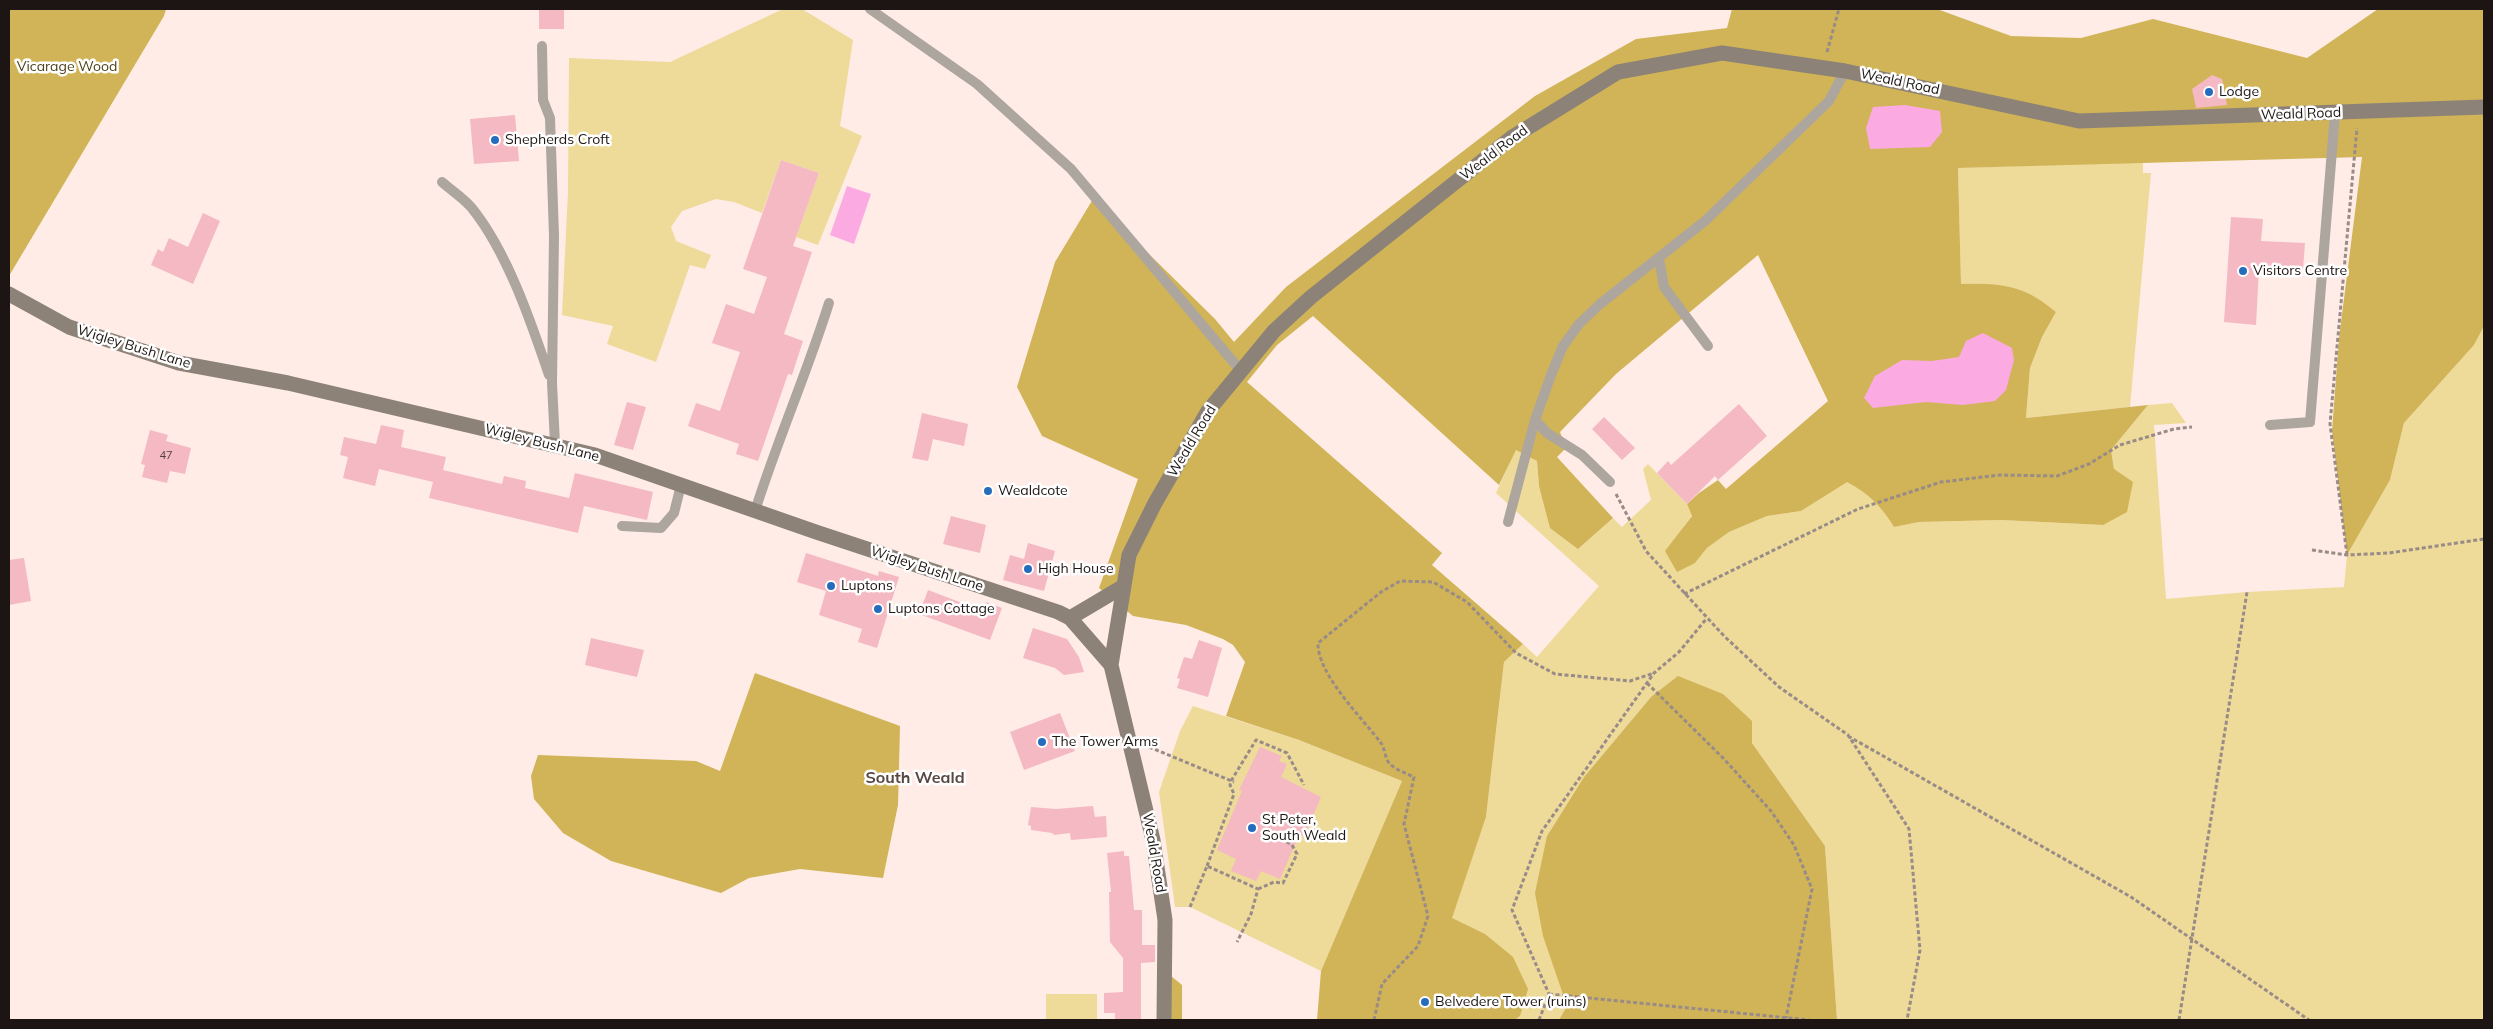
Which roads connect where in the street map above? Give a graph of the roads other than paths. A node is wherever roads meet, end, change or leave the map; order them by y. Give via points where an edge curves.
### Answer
1 (870, 9) edge
2 (542, 46) dead end
3 (1845, 71) junction
4 (2484, 107) edge
5 (2335, 113) junction
6 (442, 182) dead end
7 (1659, 259) junction
8 (9, 294) edge
9 (829, 302) dead end
10 (1708, 346) dead end
11 (1241, 371) junction
12 (552, 383) junction
13 (1535, 420) junction
14 (2270, 425) dead end
15 (555, 444) junction
16 (1610, 482) road end
17 (681, 485) junction
18 (755, 511) junction
19 (1508, 522) dead end
20 (622, 526) dead end
21 (1124, 586) junction
22 (1070, 618) junction
23 (1111, 665) junction
24 (1164, 1020) edge

1 - 11 lane via 978,84 1071,169
2 - 12 lane via 543,100 550,118 554,226
3 - 5 street, Weald Road via 2079,122
3 - 7 lane via 1828,101 1705,221
3 - 11 street, Weald Road via 1722,53 1618,72 1511,138 1311,297 1274,331
4 - 5 street, Weald Road
5 - 14 lane via 2310,422
6 - 12 lane via 471,207 503,259
7 - 10 lane via 1664,287
7 - 13 lane via 1579,324 1563,346
8 - 15 street, Wigley Bush Lane via 69,327 179,363 288,383
9 - 18 lane
11 - 21 street, Weald Road via 1208,411 1155,503 1129,555
12 - 15 lane
13 - 16 lane via 1547,433 1582,455
13 - 19 lane
15 - 17 street, Wigley Bush Lane
17 - 18 street, Wigley Bush Lane
17 - 20 lane via 674,512 661,528
18 - 22 street, Wigley Bush Lane
21 - 22 street
21 - 23 street, Weald Road
22 - 23 street
23 - 24 street, Weald Road via 1153,840 1165,920

